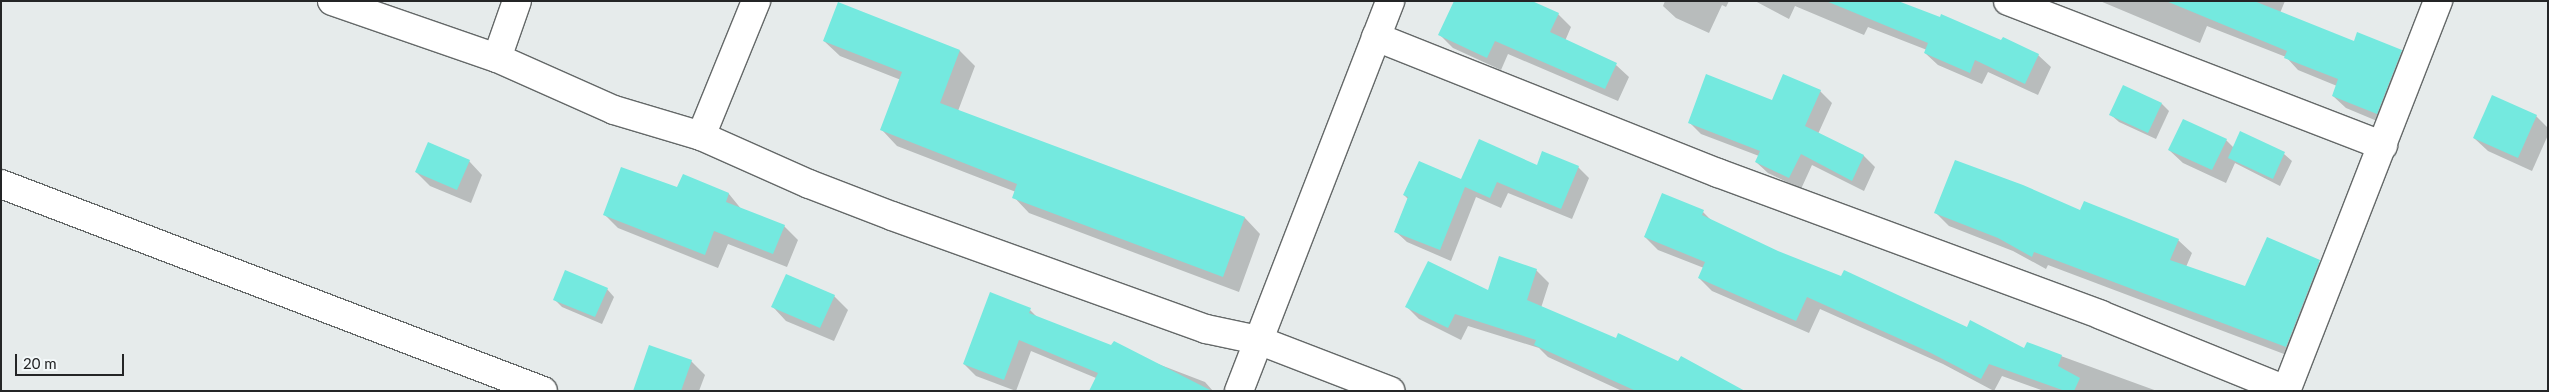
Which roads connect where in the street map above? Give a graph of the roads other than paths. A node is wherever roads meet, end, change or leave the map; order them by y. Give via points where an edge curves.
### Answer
1 (332, 1) edge
2 (517, 1) edge
3 (756, 1) edge
4 (1390, 1) edge
5 (2008, 1) edge
6 (2438, 1) edge
7 (1376, 36) junction
8 (497, 58) junction
9 (701, 136) junction
10 (2383, 146) junction
11 (1, 184) edge
12 (1258, 340) junction
13 (2286, 390) edge
14 (544, 391) edge
15 (1239, 391) edge
16 (1390, 391) edge

1 - 8 street
2 - 8 street
3 - 9 street
4 - 7 street
5 - 10 street
6 - 10 street
7 - 12 street
7 - 13 street via 1718,173 2101,315
8 - 9 street via 614,110
9 - 12 street via 809,184 892,216 1206,329
10 - 13 street
11 - 14 street
12 - 15 street
12 - 16 street

